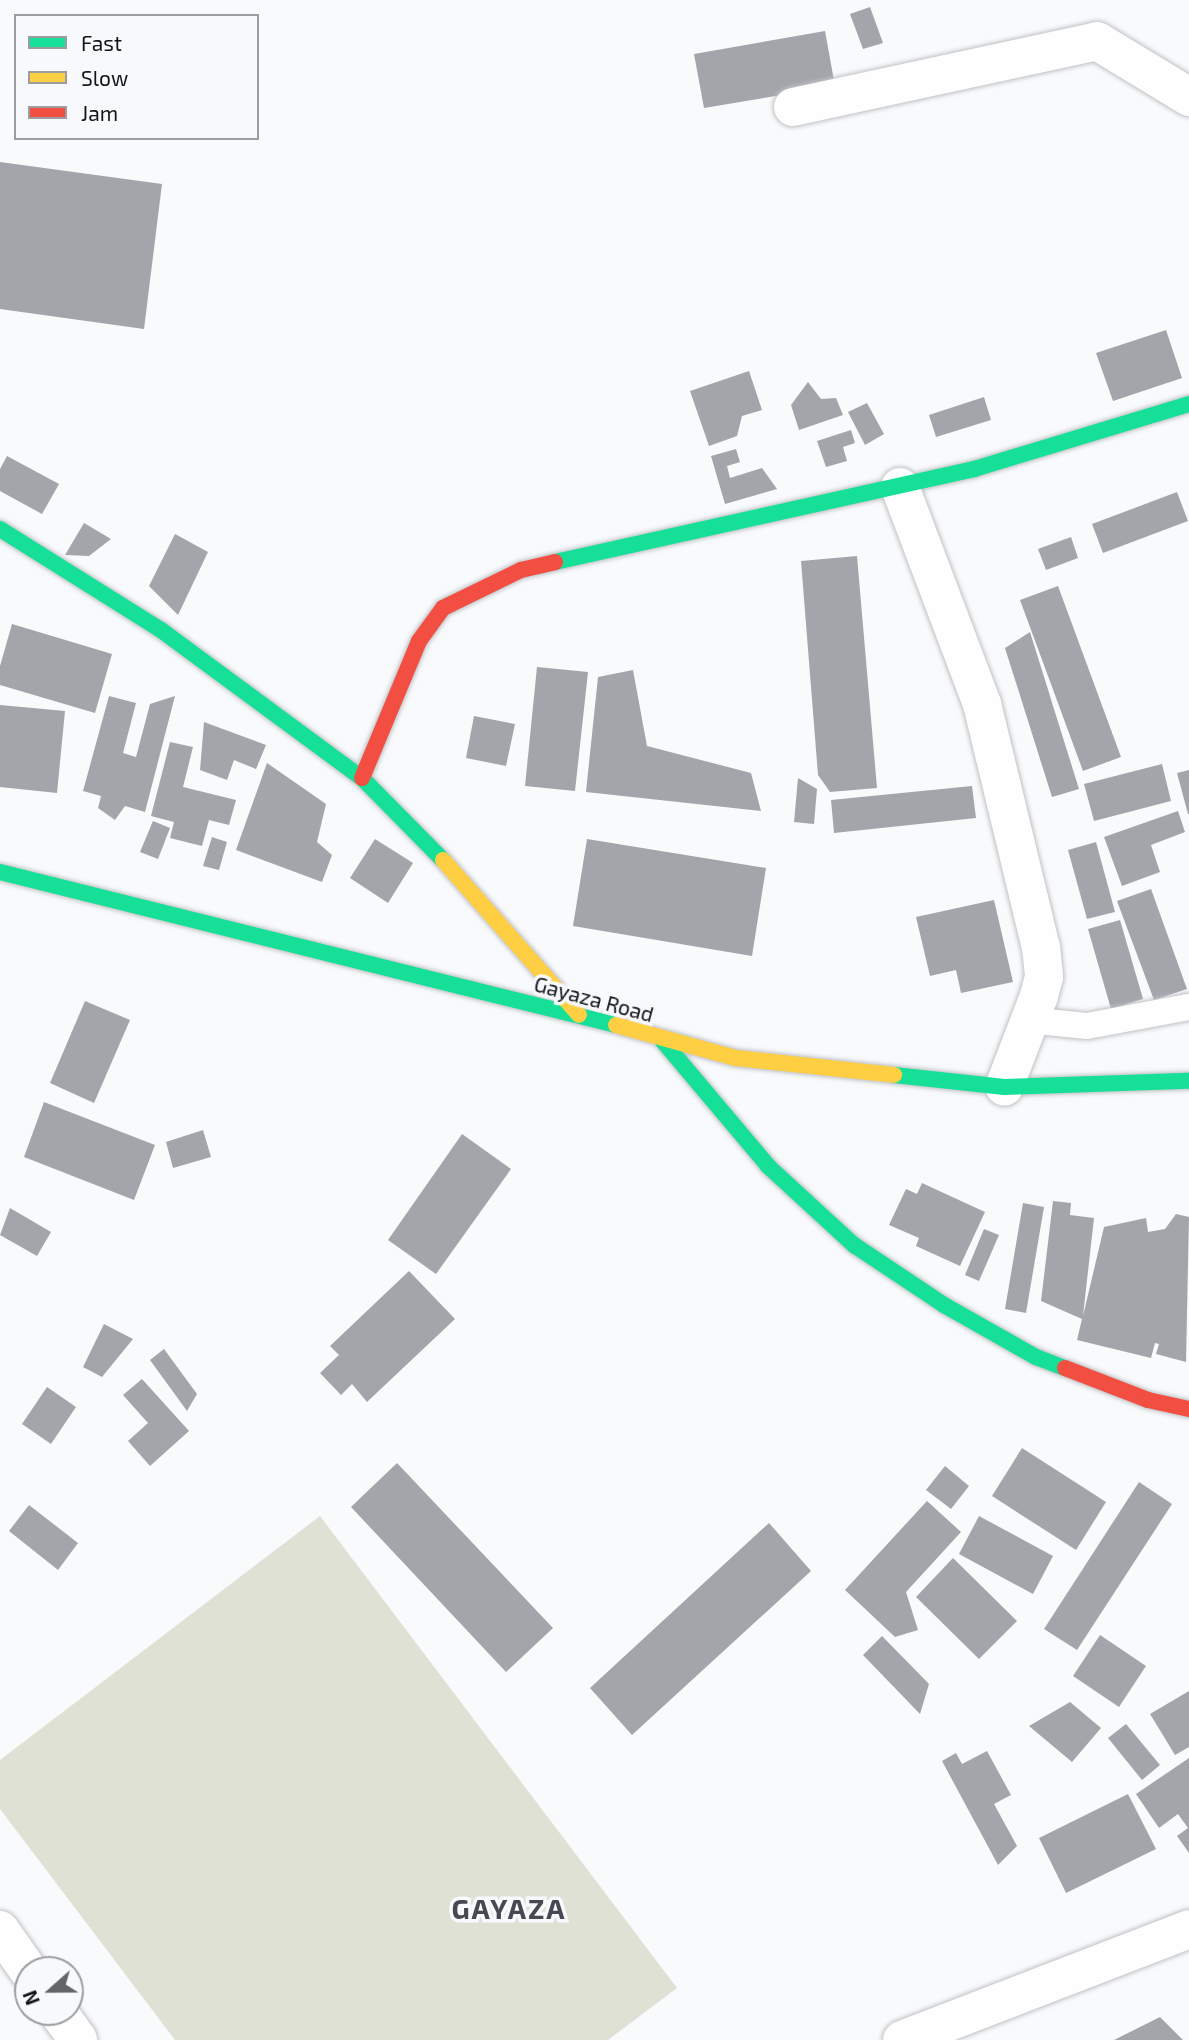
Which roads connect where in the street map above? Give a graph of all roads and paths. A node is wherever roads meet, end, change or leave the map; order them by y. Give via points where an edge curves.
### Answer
1 (1189, 97) edge
2 (793, 107) dead end
3 (1189, 404) edge
4 (900, 487) junction
5 (0, 529) edge
6 (362, 778) junction
7 (0, 872) edge
8 (1189, 1007) edge
9 (579, 1015) junction
10 (1027, 1020) junction
11 (662, 1040) junction
12 (1189, 1081) edge
13 (1004, 1087) junction
14 (1189, 1409) edge
15 (1189, 1929) edge
16 (0, 1930) edge
17 (18, 1956) edge
18 (902, 2040) edge

1 - 2 street via 1097,41
3 - 4 street
4 - 6 street via 521,570 486,584 443,608 419,641
4 - 10 street via 982,704 1041,947 1044,977
5 - 6 street via 161,630
6 - 9 street via 457,874
7 - 9 street, Gayaza Road
8 - 10 lane via 1087,1026
9 - 11 street, Gayaza Road
10 - 13 street
11 - 13 street, Gayaza Road via 736,1058
11 - 14 street via 768,1166 854,1245 944,1305 1036,1357 1149,1400
12 - 13 street, Gayaza Road
15 - 18 street
16 - 17 street

